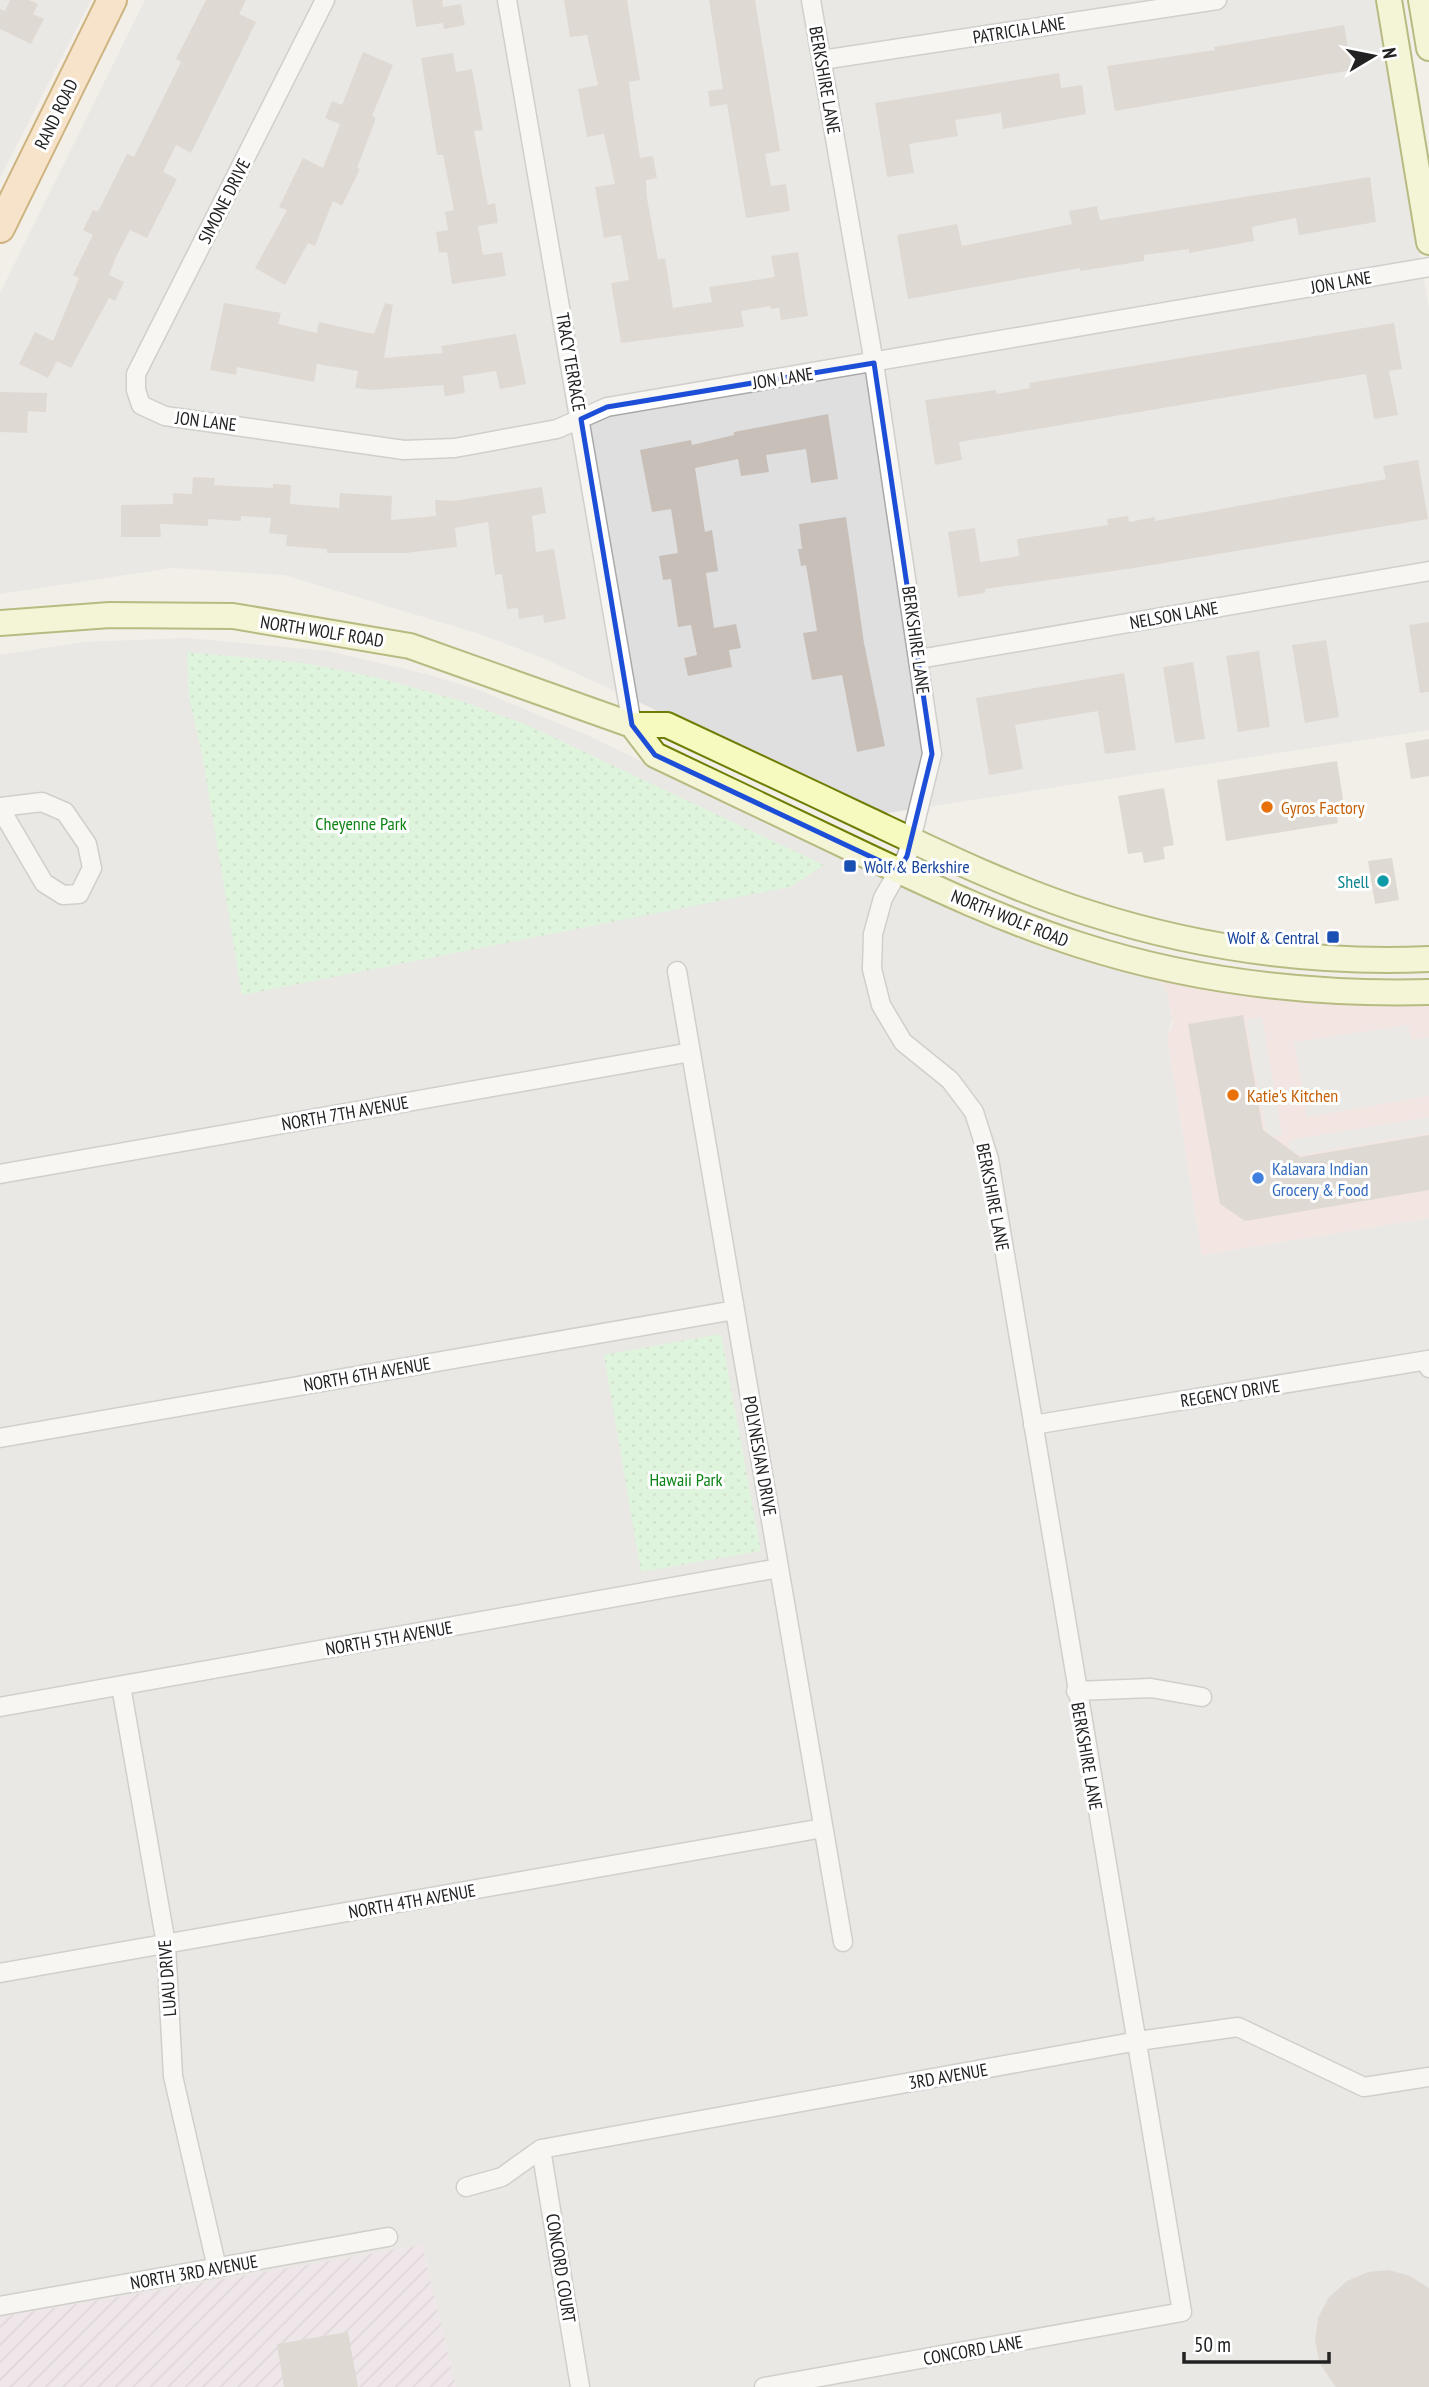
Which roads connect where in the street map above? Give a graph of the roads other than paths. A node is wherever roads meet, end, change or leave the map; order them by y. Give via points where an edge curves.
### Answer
1 (112, 0) edge
2 (325, 0) edge
3 (507, 0) edge
4 (811, 0) edge
5 (1217, 0) edge
6 (1388, 0) edge
7 (1421, 0) edge
8 (1429, 48) edge
9 (822, 60) junction
10 (0, 228) edge
11 (1429, 242) edge
12 (1429, 267) edge
13 (874, 363) junction
14 (141, 405) joint
15 (581, 419) junction
16 (1429, 571) edge
17 (0, 623) edge
18 (919, 659) junction
19 (632, 725) junction
20 (0, 808) edge
21 (911, 840) junction
22 (899, 870) junction
23 (1429, 959) edge
24 (677, 971) dead end
25 (1429, 992) edge
26 (691, 1052) junction
27 (0, 1174) edge
28 (735, 1310) junction
29 (1428, 1364) edge
30 (1033, 1425) junction
31 (0, 1438) edge
32 (779, 1568) junction
33 (121, 1686) junction
34 (1076, 1691) junction
35 (1202, 1697) dead end
36 (0, 1707) edge
37 (824, 1828) junction
38 (843, 1942) dead end
39 (166, 1944) junction
40 (0, 1973) edge
41 (1138, 2041) junction
42 (1429, 2077) edge
43 (541, 2149) junction
44 (466, 2187) dead end
45 (388, 2237) dead end
46 (216, 2267) junction
47 (0, 2306) edge
48 (1182, 2312) joint
49 (580, 2387) edge
50 (764, 2387) edge

1 - 10 main road, RAND ROAD
2 - 14 street, SIMONE DRIVE via 136,374
3 - 15 street, TRACY TERRACE
4 - 9 street, BERKSHIRE LANE
5 - 9 street, PATRICIA LANE
6 - 11 main road
7 - 8 main road
9 - 13 street, BERKSHIRE LANE
12 - 13 street, JON LANE
13 - 15 street, JON LANE via 607,407
13 - 18 street, BERKSHIRE LANE
14 - 15 street, JON LANE via 165,416 404,450 455,448 557,429
15 - 19 street, TRACY TERRACE
16 - 18 street, NELSON LANE
17 - 19 main road, NORTH WOLF ROAD via 110,615 233,616 410,646
18 - 21 street, BERKSHIRE LANE via 932,754
19 - 21 main road, NORTH WOLF ROAD via 667,725
19 - 22 main road, NORTH WOLF ROAD via 655,755
20 - 20 street via 44,883 63,895 79,894 92,869 88,844 65,812 42,802
21 - 22 street, BERKSHIRE LANE
21 - 23 main road, NORTH WOLF ROAD via 1056,902 1174,936 1307,956
22 - 25 main road, NORTH WOLF ROAD via 1045,933 1148,964 1291,988
22 - 30 street, BERKSHIRE LANE via 879,910 872,969 881,1005 903,1042 950,1080 974,1112 989,1159
24 - 26 street, POLYNESIAN DRIVE
26 - 27 street, NORTH 7TH AVENUE
26 - 28 street, POLYNESIAN DRIVE
28 - 31 street, NORTH 6TH AVENUE
28 - 32 street, POLYNESIAN DRIVE
29 - 30 street, REGENCY DRIVE
30 - 34 street, BERKSHIRE LANE
32 - 33 street, NORTH 5TH AVENUE
32 - 37 street, POLYNESIAN DRIVE
33 - 36 street, NORTH 5TH AVENUE
33 - 39 street, LUAU DRIVE
34 - 35 street via 1151,1688
34 - 41 street, BERKSHIRE LANE
37 - 38 street, POLYNESIAN DRIVE
37 - 39 street, NORTH 4TH AVENUE
39 - 40 street, NORTH 4TH AVENUE
39 - 46 street, LUAU DRIVE via 173,2076
41 - 42 street, 3RD AVENUE via 1238,2027 1364,2087
41 - 43 street, 3RD AVENUE
41 - 48 street, BERKSHIRE LANE
43 - 44 street, 3RD AVENUE via 502,2177
43 - 49 street, CONCORD COURT
45 - 46 street, NORTH 3RD AVENUE
46 - 47 street, NORTH 3RD AVENUE
48 - 50 street, CONCORD LANE

